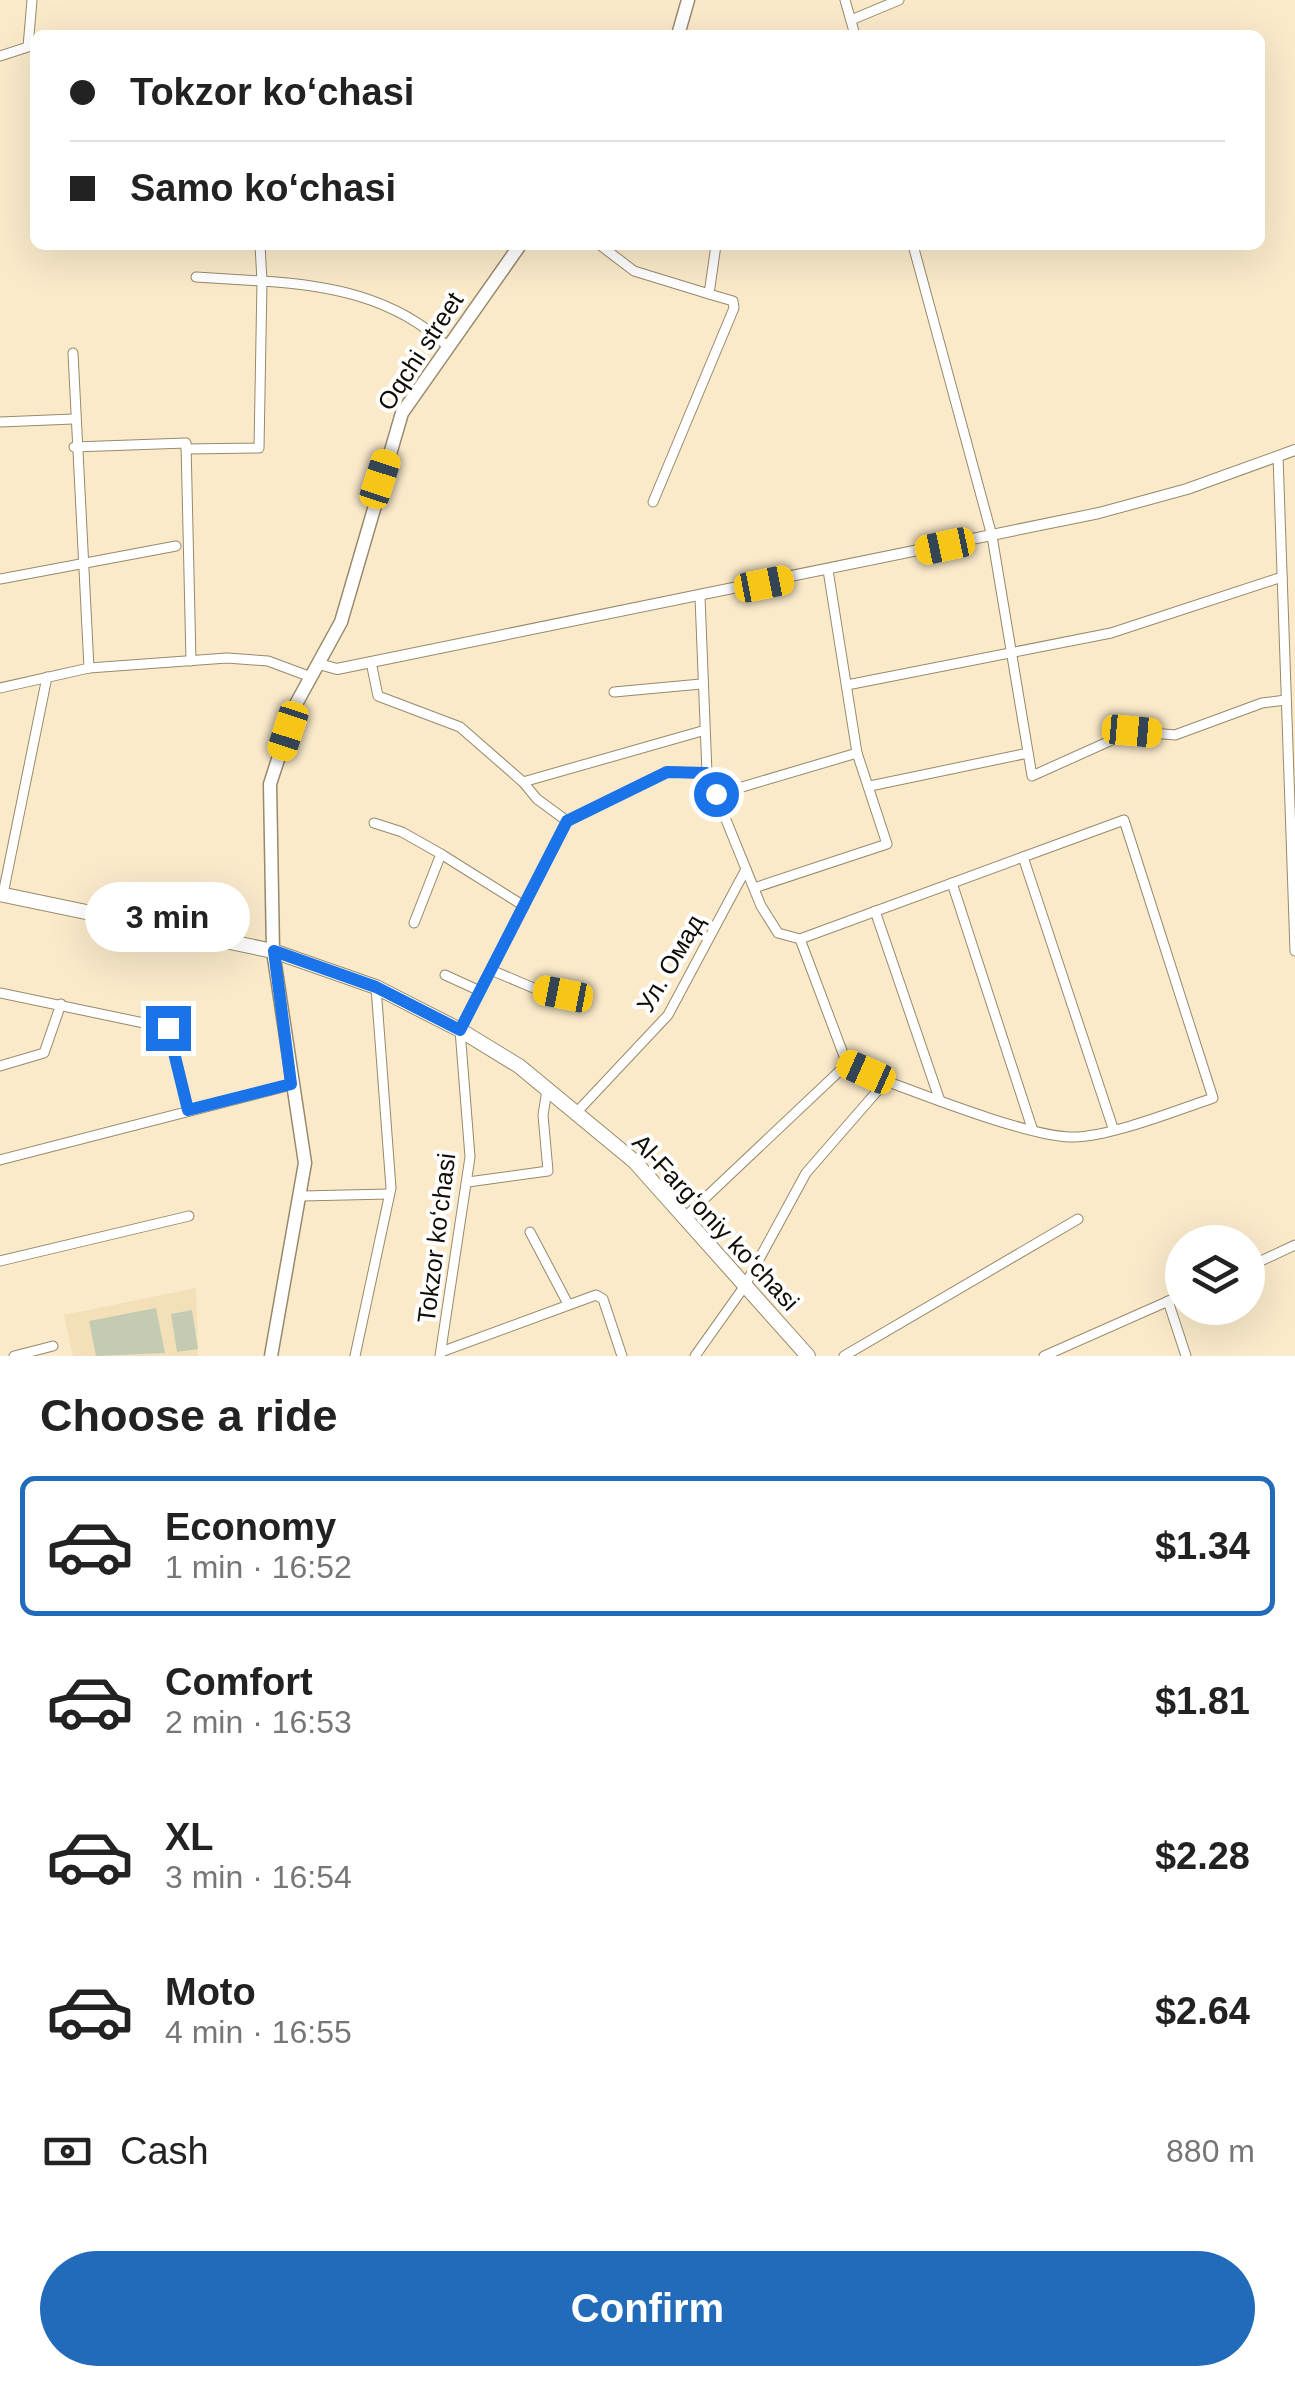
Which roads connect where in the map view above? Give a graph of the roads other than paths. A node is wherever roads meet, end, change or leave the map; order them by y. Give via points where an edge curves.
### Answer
1 (32, 0) edge
2 (688, 0) edge
3 (845, 0) edge
4 (899, 0) edge
5 (851, 20) junction
6 (679, 30) edge
7 (854, 30) edge
8 (0, 56) edge
9 (260, 250) edge
10 (516, 250) edge
11 (607, 250) edge
12 (715, 250) edge
13 (914, 250) edge
14 (196, 277) dead end
15 (262, 282) junction
16 (709, 294) junction
17 (446, 345) junction
18 (72, 354) dead end
19 (72, 418) junction
20 (0, 422) edge
21 (74, 447) junction
22 (186, 449) junction
23 (1295, 450) edge
24 (1278, 456) junction
25 (653, 502) dead end
26 (992, 536) junction
27 (1281, 537) junction
28 (1295, 537) edge
29 (176, 546) dead end
30 (82, 561) junction
31 (828, 570) junction
32 (1282, 576) junction
33 (0, 578) edge
34 (700, 597) junction
35 (1012, 653) junction
36 (191, 661) junction
37 (371, 662) junction
38 (319, 664) junction
39 (89, 668) junction
40 (48, 678) junction
41 (311, 678) junction
42 (701, 684) junction
43 (847, 686) junction
44 (0, 688) edge
45 (614, 692) dead end
46 (1286, 700) junction
47 (702, 731) junction
48 (857, 753) junction
49 (1028, 753) junction
50 (706, 773) junction
51 (523, 782) junction
52 (870, 786) junction
53 (716, 794) junction
54 (567, 821) junction
55 (374, 824) dead end
56 (441, 854) junction
57 (1023, 857) junction
58 (746, 868) junction
59 (952, 883) junction
60 (754, 888) junction
61 (1, 894) edge
62 (524, 906) junction
63 (875, 911) junction
64 (414, 922) dead end
65 (800, 939) junction
66 (274, 951) junction
67 (1295, 951) edge
68 (491, 970) junction
69 (445, 975) dead end
70 (376, 987) junction
71 (480, 991) junction
72 (583, 991) dead end
73 (0, 993) edge
74 (61, 1004) junction
75 (460, 1030) junction
76 (847, 1064) junction
77 (0, 1066) edge
78 (886, 1081) junction
79 (291, 1084) junction
80 (548, 1090) junction
81 (940, 1101) junction
82 (188, 1110) junction
83 (576, 1113) junction
84 (1032, 1128) junction
85 (1112, 1128) junction
86 (0, 1160) edge
87 (468, 1182) junction
88 (389, 1194) junction
89 (302, 1196) junction
90 (189, 1216) dead end
91 (684, 1218) junction
92 (1078, 1219) dead end
93 (530, 1232) dead end
94 (1295, 1245) edge
95 (1265, 1260) edge
96 (0, 1261) edge
97 (744, 1287) junction
98 (1165, 1302) edge
99 (568, 1304) junction
100 (1176, 1325) edge
101 (53, 1346) dead end
102 (441, 1354) edge
103 (14, 1356) edge
104 (271, 1356) edge
105 (355, 1356) edge
106 (622, 1356) edge
107 (694, 1356) edge
108 (808, 1356) edge
109 (844, 1356) edge
110 (1044, 1356) edge
111 (1186, 1356) edge

1 - 8 street via 28,47
2 - 6 main road
3 - 5 street
4 - 5 street
5 - 7 street
9 - 15 street
10 - 17 main road, Oqchi street
11 - 16 street via 634,271
12 - 16 street
13 - 26 street
14 - 15 street
15 - 17 street via 347,290 406,317
15 - 22 street via 259,448
16 - 25 street via 734,308
17 - 38 main road, Oqchi street via 402,413 340,622
18 - 19 street
19 - 20 street
19 - 21 street
21 - 22 street via 186,443
21 - 30 street
22 - 36 street
23 - 24 street
24 - 26 street via 1170,494
24 - 27 street
26 - 31 street
26 - 35 street
27 - 28 street
27 - 32 street
29 - 30 street
30 - 33 street
30 - 39 street
31 - 34 street
31 - 43 street
32 - 35 street via 1111,633
32 - 46 street
34 - 37 street
34 - 42 street
35 - 43 street
35 - 49 street
36 - 39 street
36 - 41 street via 268,661
37 - 38 street via 336,669
37 - 51 street via 378,696 460,727
38 - 41 main road, Oqchi street
39 - 40 street
40 - 44 street
40 - 61 street
41 - 66 main road, Oqchi street via 270,784
42 - 45 street
42 - 47 street
43 - 48 street
46 - 49 street via 1175,735 1132,731 1032,776
46 - 67 street
47 - 50 street
47 - 51 street
48 - 52 street
48 - 53 street
49 - 52 street
50 - 53 street
50 - 54 street via 667,772
51 - 54 street
52 - 60 street via 888,844
53 - 58 street
54 - 62 street
55 - 56 street
56 - 62 street
56 - 64 street
57 - 59 street
57 - 85 street
57 - 85 street via 1124,820 1179,985 1214,1098
58 - 60 street
58 - 83 street, Ул. Омад via 668,1015
59 - 63 street
59 - 84 street
60 - 65 street via 778,933
61 - 66 main road, Al-Fargʻoniy koʻchasi
62 - 68 street
63 - 65 street
63 - 81 street
65 - 76 street
66 - 70 main road, Al-Fargʻoniy koʻchasi
66 - 79 main road, Oqchi street
68 - 71 street
68 - 72 street via 536,989 574,996
69 - 71 street
70 - 75 main road, Al-Fargʻoniy koʻchasi
70 - 88 street
71 - 75 street
73 - 74 street
74 - 77 street via 44,1053
74 - 82 street via 168,1028
75 - 80 main road, Al-Fargʻoniy koʻchasi
75 - 87 street, Tokzor koʻchasi
76 - 78 street
76 - 91 street
78 - 81 street
78 - 97 street via 806,1173
79 - 82 street
79 - 89 main road, Oqchi street via 304,1139
80 - 83 main road, Al-Fargʻoniy koʻchasi
80 - 87 street via 548,1172
81 - 84 street
82 - 86 street
83 - 91 main road, Al-Fargʻoniy koʻchasi via 634,1161
84 - 85 street via 1072,1137
87 - 102 street, Tokzor koʻchasi
88 - 89 street
88 - 105 street
89 - 104 main road, Oqchi street
90 - 96 street
91 - 97 main road, Al-Fargʻoniy koʻchasi
92 - 109 street
93 - 99 street
94 - 95 street
97 - 107 street
97 - 108 main road, Al-Fargʻoniy koʻchasi
98 - 110 street
99 - 102 street
99 - 106 street via 602,1299
100 - 111 street
101 - 103 street

